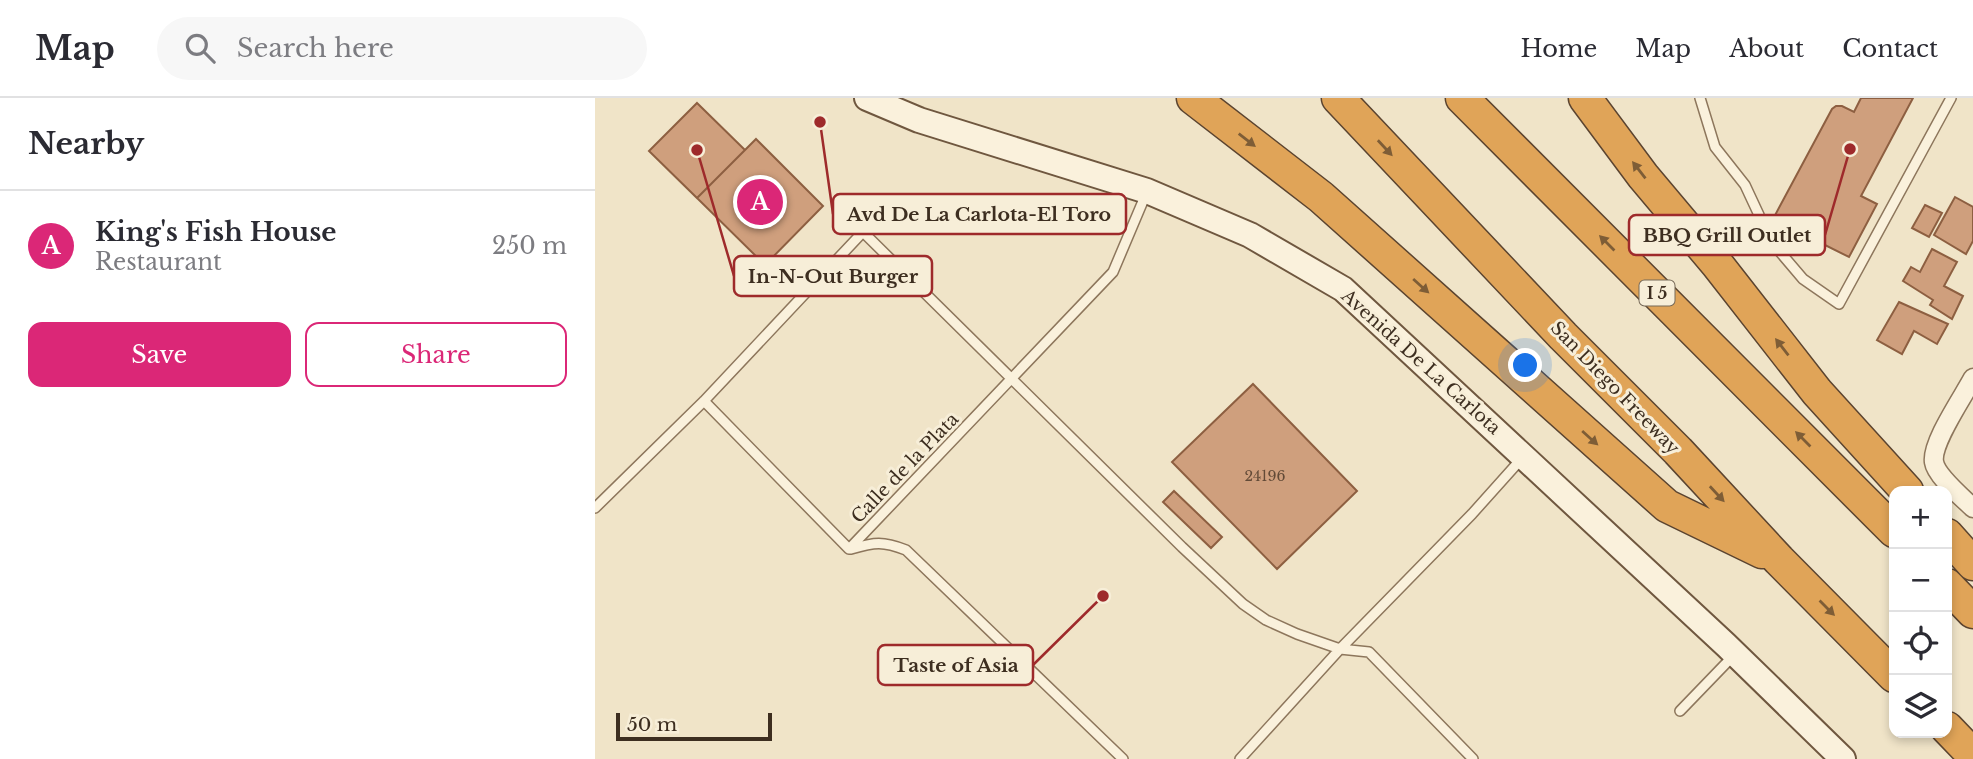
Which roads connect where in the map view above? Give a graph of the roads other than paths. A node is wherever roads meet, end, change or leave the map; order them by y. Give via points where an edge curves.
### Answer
1 (867, 98) edge
2 (1193, 98) edge
3 (1338, 98) edge
4 (1462, 98) edge
5 (1585, 98) edge
6 (1699, 98) edge
7 (1951, 98) edge
8 (1147, 191) junction
9 (893, 200) dead end
10 (863, 232) junction
11 (1973, 378) edge
12 (1012, 379) junction
13 (704, 401) junction
14 (1524, 456) junction
15 (1902, 486) edge
16 (595, 508) edge
17 (1973, 508) edge
18 (1889, 526) edge
19 (1952, 541) edge
20 (849, 549) junction
21 (1779, 560) junction
22 (1973, 564) edge
23 (1952, 590) edge
24 (1973, 612) edge
25 (1340, 649) junction
26 (1735, 654) junction
27 (1893, 675) edge
28 (1680, 710) dead end
29 (1952, 733) edge
30 (1973, 755) edge
31 (1123, 759) edge
32 (1240, 759) edge
33 (1473, 759) edge
34 (1843, 759) edge

1 - 8 main road, Avenida De La Carlota via 919,120
2 -> 21 highway via 1321,197 1667,506
3 -> 21 highway, San Diego Freeway
18 -> 4 highway, I 5
15 -> 5 highway via 1817,392
6 - 7 lane via 1715,147 1745,185 1763,232 1803,279 1839,304
8 - 12 lane, Calle de la Plata via 1113,272
8 - 14 main road, Avenida De La Carlota via 1250,234 1343,289
9 - 10 lane
10 - 12 lane
10 - 13 lane
11 - 17 street via 1935,449 1934,463
12 - 20 lane, Calle de la Plata
12 - 25 lane via 1243,604 1266,620
13 - 16 lane
13 - 20 lane, Calle de la Plata
14 - 25 lane
14 - 26 main road, Avenida De La Carlota
19 - 22 highway
20 - 31 lane via 875,542 906,550
21 -> 27 highway, San Diego Freeway
23 - 24 highway
25 - 32 lane
25 - 33 lane via 1369,652
26 - 28 lane
26 - 34 main road, Avenida De La Carlota
29 - 30 highway

